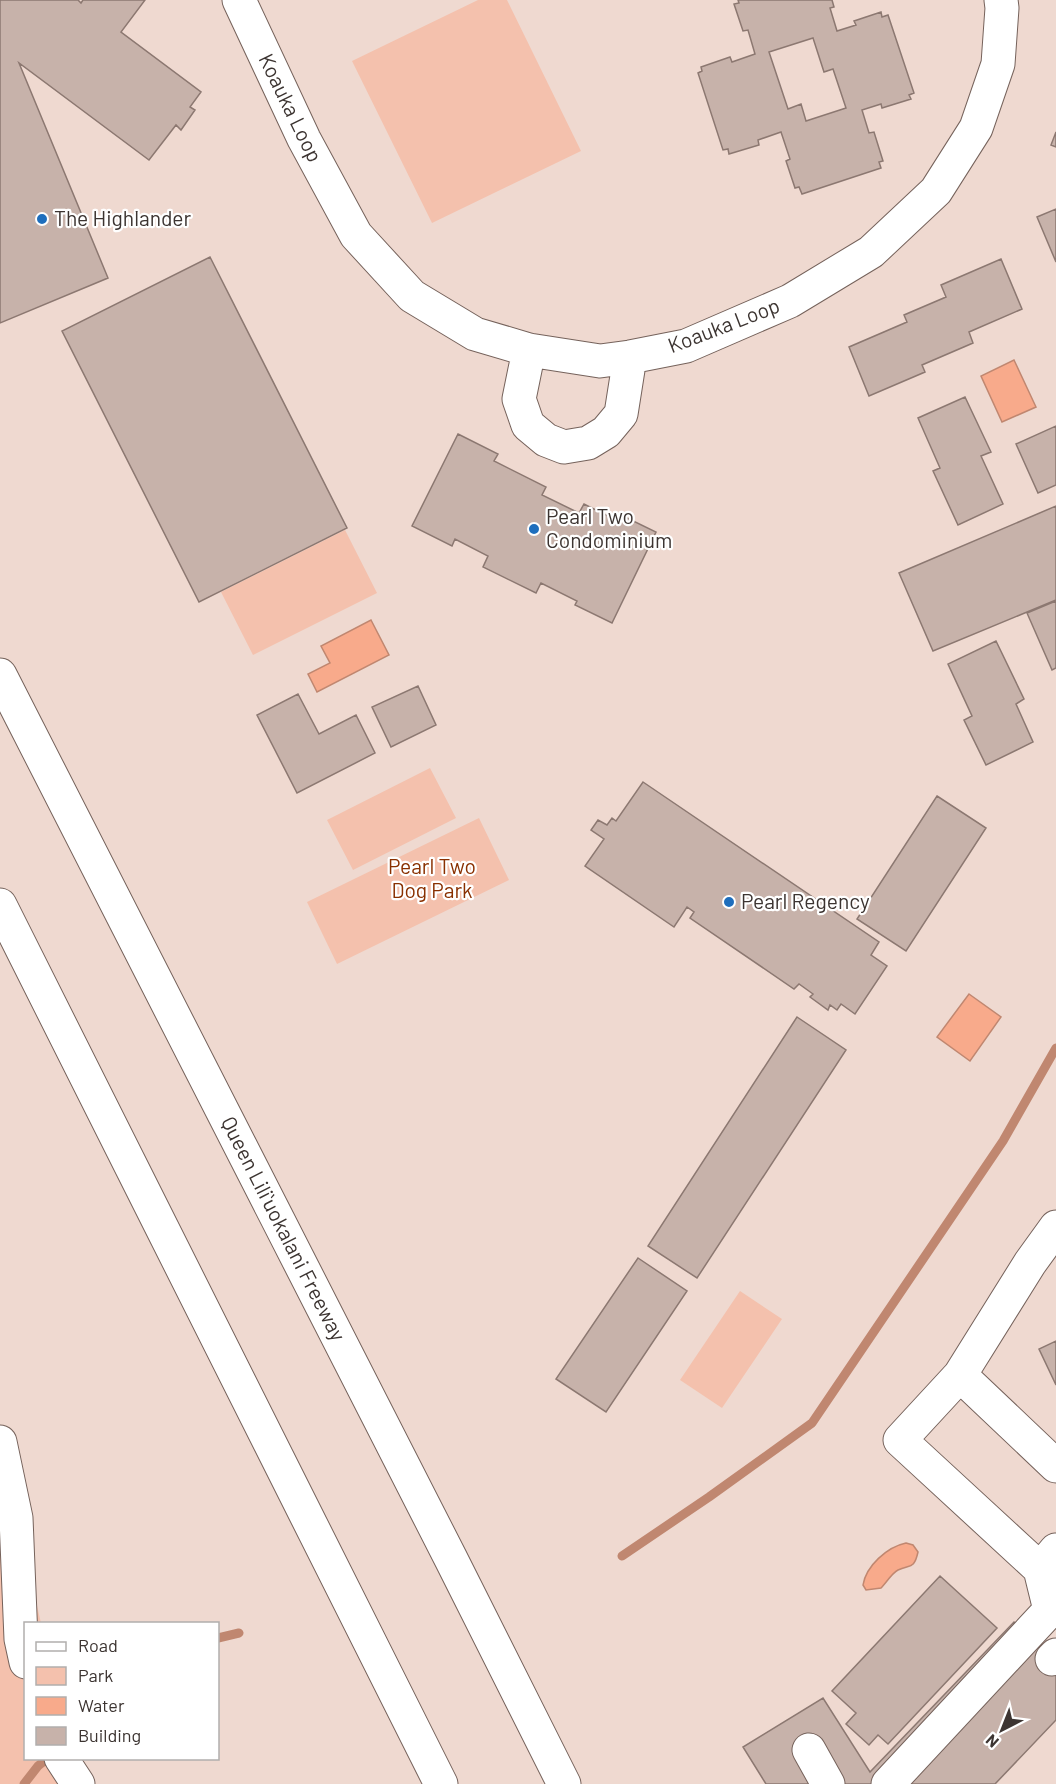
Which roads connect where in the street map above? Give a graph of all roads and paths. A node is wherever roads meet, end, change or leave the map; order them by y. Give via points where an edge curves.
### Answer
1 (239, 0) edge
2 (1001, 0) edge
3 (529, 350) junction
4 (630, 357) junction
5 (0, 675) edge
6 (0, 905) edge
7 (1056, 1227) edge
8 (960, 1375) junction
9 (0, 1442) edge
10 (1056, 1466) edge
11 (1048, 1559) edge
12 (1053, 1617) edge
13 (24, 1653) edge
14 (809, 1750) dead end
15 (62, 1760) edge
16 (78, 1784) edge
17 (441, 1784) edge
18 (564, 1784) edge
19 (828, 1784) edge
20 (888, 1784) edge

1 - 3 main road, Koauka Loop via 304,139 356,236 412,296 475,334
2 - 4 main road, Koauka Loop via 998,64 976,128 936,190 871,252 790,301 686,346
3 - 4 main road, Koauka Loop via 600,361
3 - 4 main road via 519,399 528,425 546,440 564,447 588,443 606,432 621,414
5 - 18 main road, Queen Liliʻuokalani Freeway
6 - 17 main road
7 - 8 main road
8 - 10 main road
8 - 11 main road via 900,1440
9 - 13 main road via 16,1518
11 - 12 main road
12 - 20 main road
14 - 19 main road
15 - 16 main road

